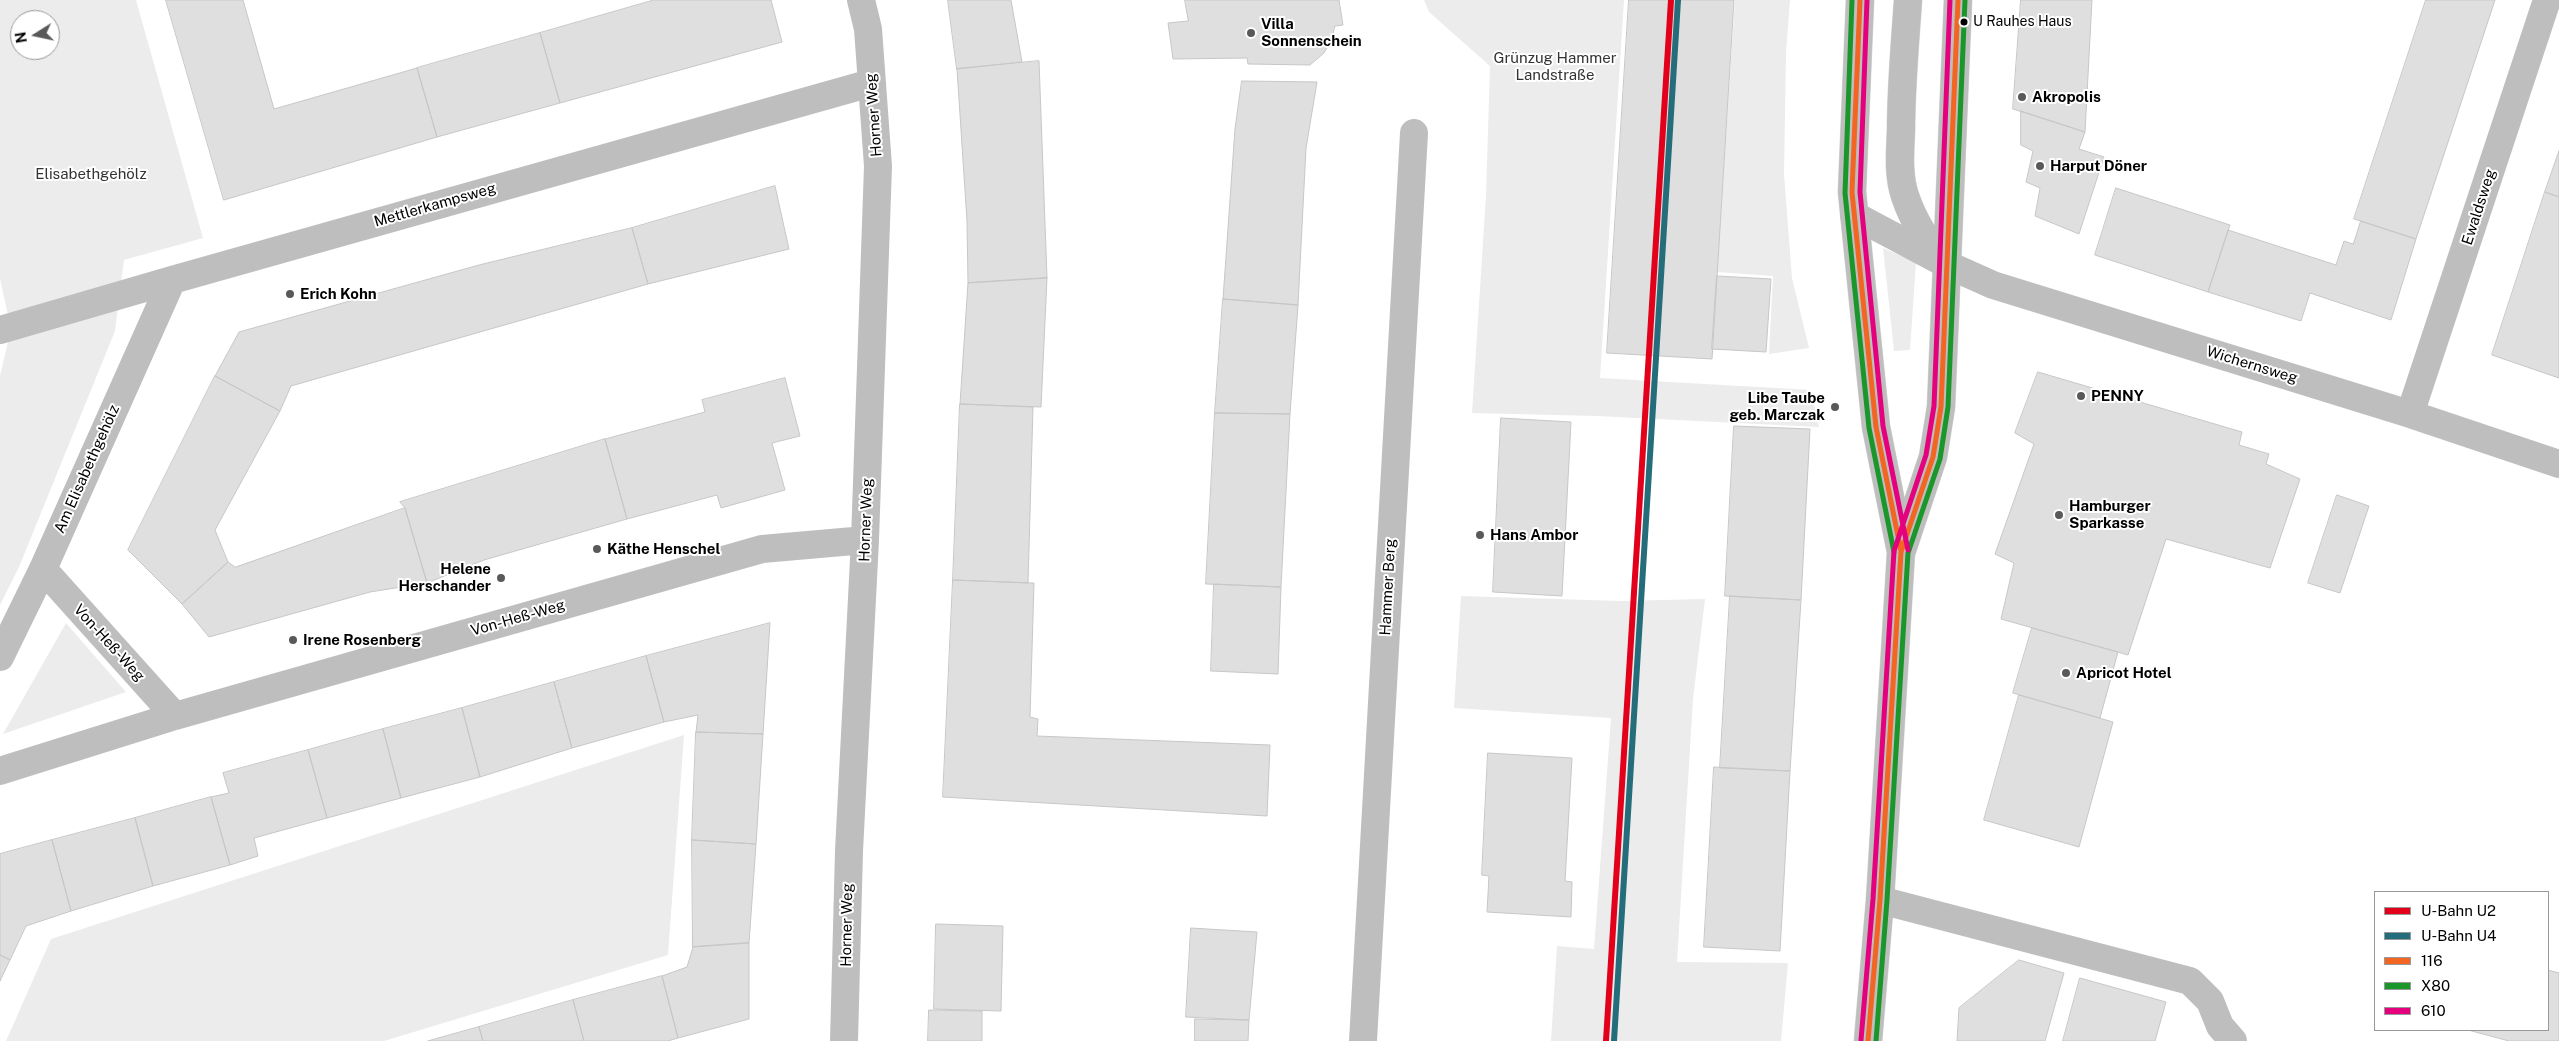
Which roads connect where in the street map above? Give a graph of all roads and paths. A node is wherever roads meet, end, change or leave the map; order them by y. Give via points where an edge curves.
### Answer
1 (861, 0) edge
2 (1860, 0) edge
3 (1908, 0) edge
4 (1958, 0) edge
5 (2547, 0) edge
6 (872, 83) junction
7 (1414, 133) dead end
8 (1854, 215) junction
9 (1946, 264) junction
10 (172, 280) junction
11 (0, 330) edge
12 (2410, 414) junction
13 (2559, 464) edge
14 (865, 540) junction
15 (1901, 552) junction
16 (43, 569) junction
17 (0, 657) edge
18 (175, 716) junction
19 (0, 771) edge
20 (1880, 900) junction
21 (844, 1041) edge
22 (1363, 1041) edge
23 (1868, 1041) edge
24 (2232, 1041) edge

1 - 6 street, Horner Weg via 868,29
2 - 8 street via 1852,192
3 - 9 street via 1901,93 1900,171 1917,227
4 - 9 street
5 - 12 street, Ewaldsweg
6 - 10 street, Mettlerkampsweg
6 - 14 street, Horner Weg via 878,166
7 - 22 street, Hammer Berg
8 - 9 street, Wichernsweg
8 - 15 street via 1876,427
9 - 12 street, Wichernsweg via 1993,285
9 - 15 street via 1941,408 1936,440
10 - 11 street, Mettlerkampsweg
10 - 16 street, Am Elisabethgehölz
12 - 13 street, Wichernsweg
14 - 18 street, Von-Heß-Weg via 762,549
14 - 21 street, Horner Weg via 849,851
15 - 20 street
16 - 17 street, Am Elisabethgehölz
16 - 18 street, Von-Heß-Weg
18 - 19 street, Von-Heß-Weg
20 - 23 street
20 - 24 street via 2190,981 2210,1001 2220,1026

